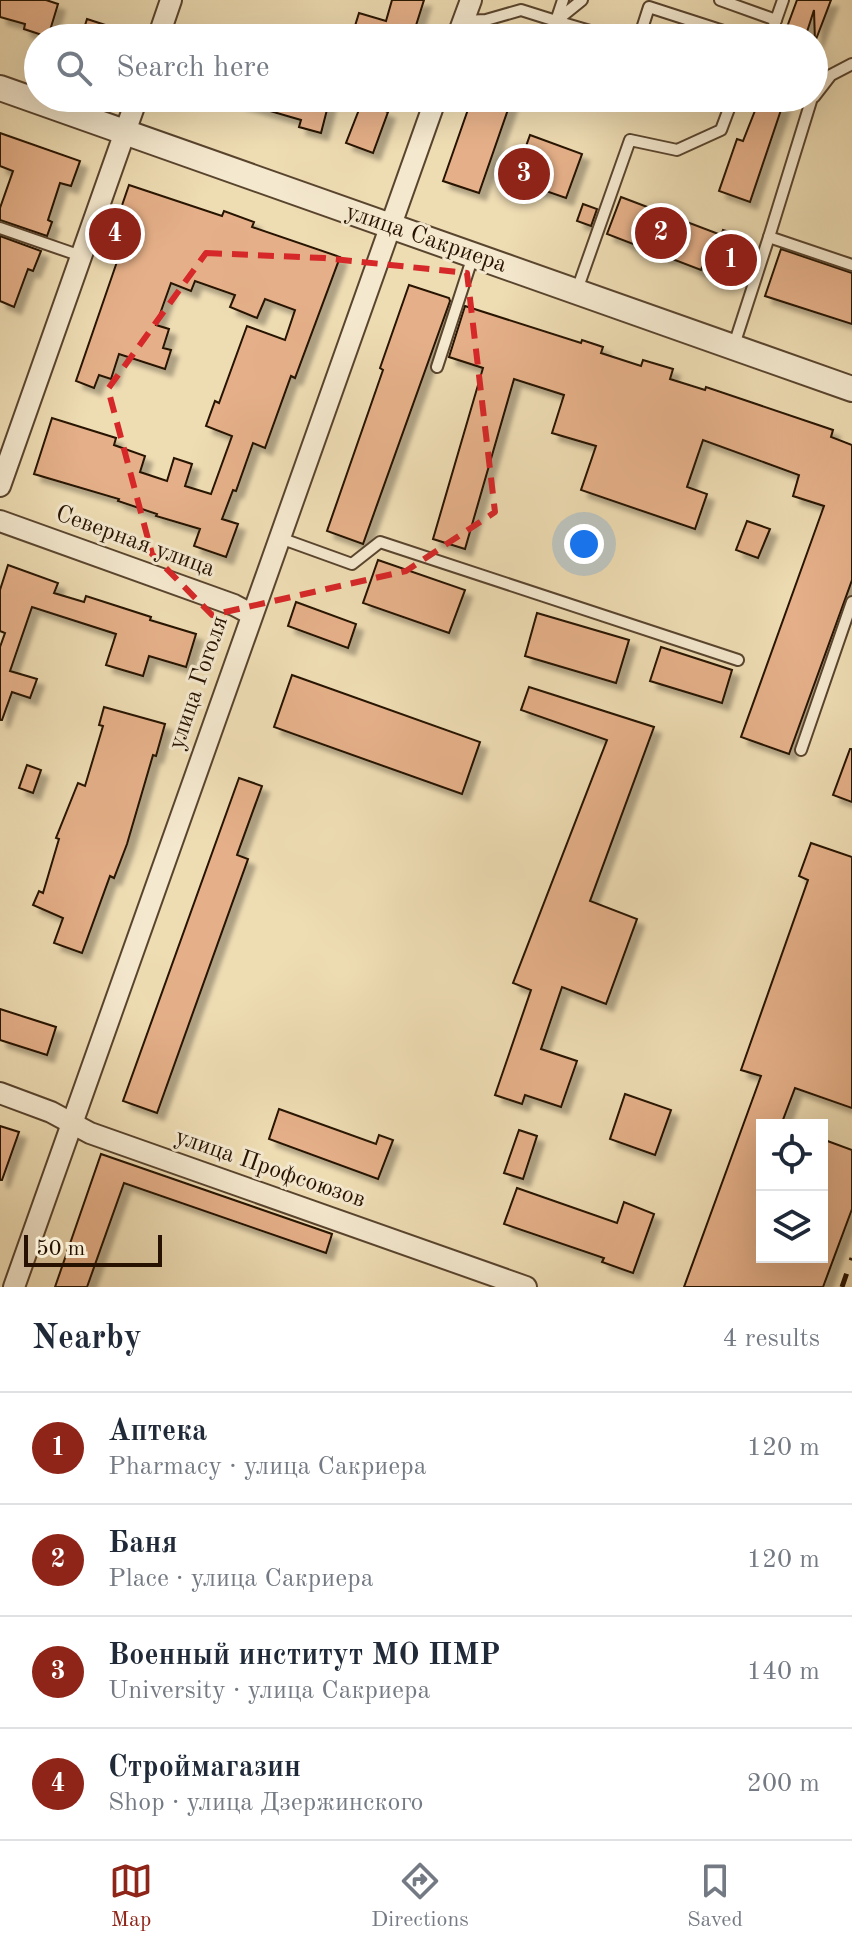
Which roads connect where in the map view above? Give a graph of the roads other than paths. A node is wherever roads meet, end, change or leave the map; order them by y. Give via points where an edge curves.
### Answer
1 (171, 0) edge
2 (471, 0) edge
3 (563, 0) edge
4 (582, 0) edge
5 (720, 0) edge
6 (783, 0) edge
7 (776, 20) junction
8 (556, 21) junction
9 (163, 24) edge
10 (462, 24) edge
11 (474, 24) edge
12 (566, 24) edge
13 (644, 24) edge
14 (702, 24) edge
15 (774, 24) edge
16 (852, 64) edge
17 (828, 79) edge
18 (0, 88) edge
19 (24, 96) edge
20 (68, 112) edge
21 (132, 112) edge
22 (431, 112) edge
23 (728, 112) edge
24 (808, 112) edge
25 (125, 132) junction
26 (391, 226) junction
27 (0, 228) edge
28 (769, 237) junction
29 (81, 256) junction
30 (473, 256) junction
31 (852, 265) edge
32 (577, 292) junction
33 (733, 347) junction
34 (437, 367) dead end
35 (852, 389) edge
36 (0, 486) edge
37 (0, 521) edge
38 (280, 538) junction
39 (852, 602) edge
40 (251, 614) junction
41 (738, 660) dead end
42 (801, 750) dead end
43 (0, 1093) edge
44 (72, 1122) junction
45 (14, 1287) edge
46 (526, 1287) edge

1 - 9 street
2 - 10 street
3 - 8 lane
4 - 8 lane
5 - 7 lane
6 - 7 lane
7 - 15 lane
8 - 11 lane via 521,10
8 - 12 lane
13 - 14 lane via 649,7
16 - 17 lane
18 - 19 street, улица Сакриера
20 - 25 street, улица Сакриера
21 - 25 street
22 - 26 street, улица Гоголя
23 - 32 lane via 721,130 677,150 630,140
24 - 28 lane
25 - 26 street, улица Сакриера
25 - 29 street
26 - 30 street, улица Сакриера
26 - 38 street, улица Гоголя
27 - 29 lane
28 - 31 lane
28 - 33 lane
29 - 36 street
30 - 32 street, улица Сакриера
30 - 34 lane
32 - 33 street, улица Сакриера
33 - 35 street, улица Сакриера
37 - 40 street, Северная улица
38 - 40 street, улица Гоголя
38 - 41 lane via 352,564 380,542
39 - 42 lane
40 - 44 street, улица Гоголя
43 - 44 street, улица Профсоюзов
44 - 45 street, улица Гоголя
44 - 46 street, улица Профсоюзов via 90,1133

